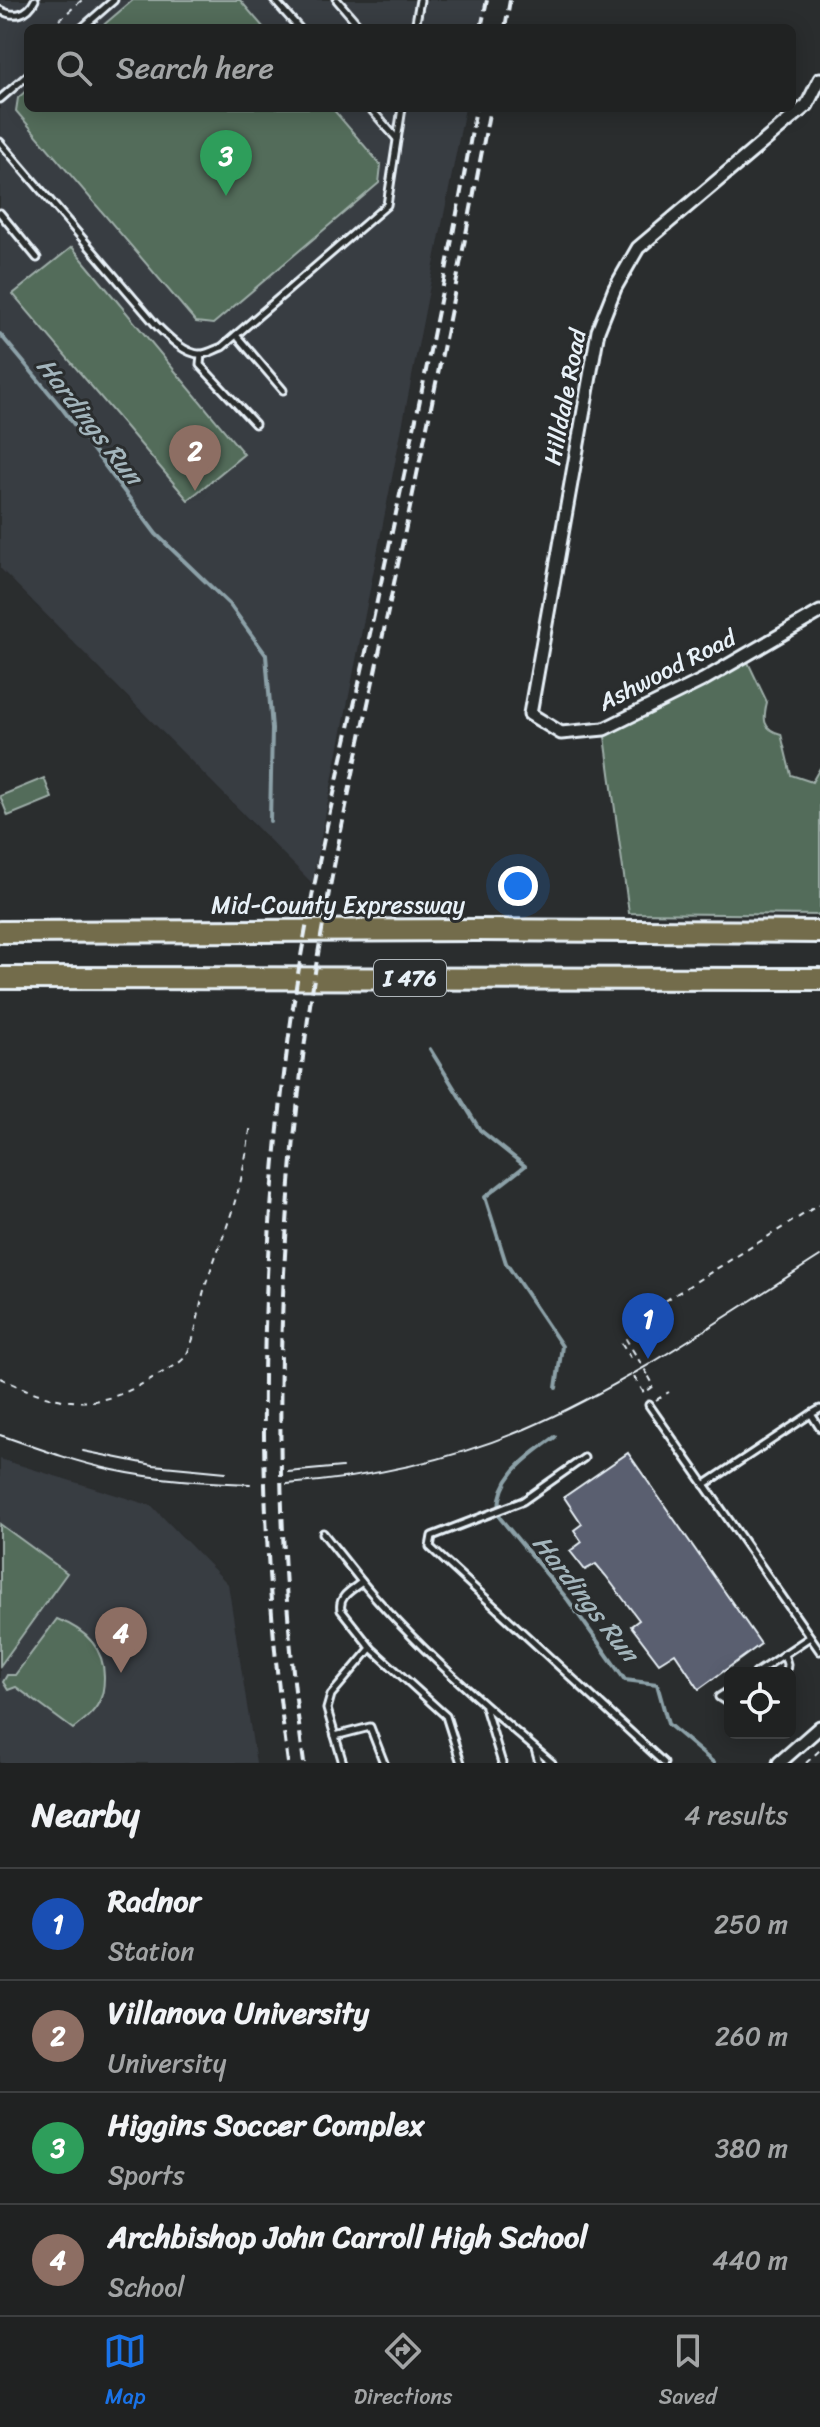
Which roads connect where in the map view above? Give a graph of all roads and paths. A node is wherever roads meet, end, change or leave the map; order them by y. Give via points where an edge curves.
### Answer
1 (35, 0) edge
2 (82, 0) edge
3 (114, 0) edge
4 (274, 0) edge
5 (337, 0) edge
6 (420, 0) edge
7 (0, 10) edge
8 (59, 20) dead end
9 (87, 24) edge
10 (295, 24) edge
11 (358, 24) edge
12 (416, 24) edge
13 (24, 78) edge
14 (820, 79) edge
15 (0, 99) edge
16 (374, 112) edge
17 (402, 112) edge
18 (398, 140) junction
19 (0, 142) edge
20 (0, 213) edge
21 (37, 258) dead end
22 (236, 335) junction
23 (201, 354) junction
24 (283, 390) dead end
25 (255, 424) dead end
26 (820, 612) edge
27 (530, 714) joint
28 (820, 924) edge
29 (0, 932) edge
30 (768, 932) junction
31 (820, 932) edge
32 (0, 978) edge
33 (820, 979) edge
34 (251, 1124) dead end
35 (820, 1204) edge
36 (625, 1326) dead end
37 (631, 1358) dead end
38 (634, 1377) dead end
39 (0, 1378) edge
40 (669, 1392) dead end
41 (649, 1405) joint
42 (820, 1409) edge
43 (811, 1414) junction
44 (820, 1428) edge
45 (584, 1458) dead end
46 (704, 1485) junction
47 (323, 1533) dead end
48 (362, 1582) junction
49 (810, 1637) junction
50 (371, 1648) junction
51 (820, 1651) edge
52 (784, 1654) junction
53 (765, 1667) edge
54 (787, 1667) edge
55 (485, 1705) junction
56 (820, 1727) edge
57 (335, 1736) junction
58 (535, 1748) junction
59 (820, 1750) edge
60 (786, 1761) edge
61 (343, 1763) edge
62 (384, 1763) edge
63 (461, 1763) edge
64 (502, 1763) edge
65 (539, 1763) edge
66 (552, 1763) edge
67 (664, 1763) edge
68 (806, 1763) edge

1 - 7 lane via 22,14
2 - 8 path
3 - 9 lane
4 - 10 lane
5 - 11 lane
6 - 12 lane
13 - 15 lane
14 - 27 street, Hilldale Road via 807,105 638,248 615,288 598,331
16 - 18 lane
17 - 18 lane
18 - 22 lane via 387,205
19 - 23 lane via 157,326
20 - 21 lane
22 - 23 lane
22 - 24 lane
23 - 25 lane via 200,365
26 - 27 street, Ashwood Road via 703,680 604,729 561,733
28 - 30 highway
29 - 30 highway, Mid-County Expressway / I 476
30 - 31 highway, Mid-County Expressway / I 476
32 - 33 highway, I 476
34 - 39 path via 235,1202 184,1358 124,1395 101,1402 55,1399
35 - 36 path
37 - 38 path, bridge via 621,1342 626,1339 654,1386 644,1393
40 - 41 path
41 - 46 lane
42 - 43 lane
43 - 44 lane
43 - 46 lane
45 - 67 lane via 523,1501 432,1536 430,1547
46 - 49 lane
47 - 48 lane
48 - 50 lane via 340,1603
48 - 55 lane via 395,1622
49 - 51 lane
49 - 52 lane
50 - 57 lane via 331,1695 327,1709
50 - 63 lane via 446,1716
52 - 53 lane
52 - 54 lane
55 - 58 lane
55 - 64 lane
56 - 60 street
57 - 61 lane
57 - 62 lane via 370,1727
58 - 65 lane
58 - 66 lane
59 - 68 path

